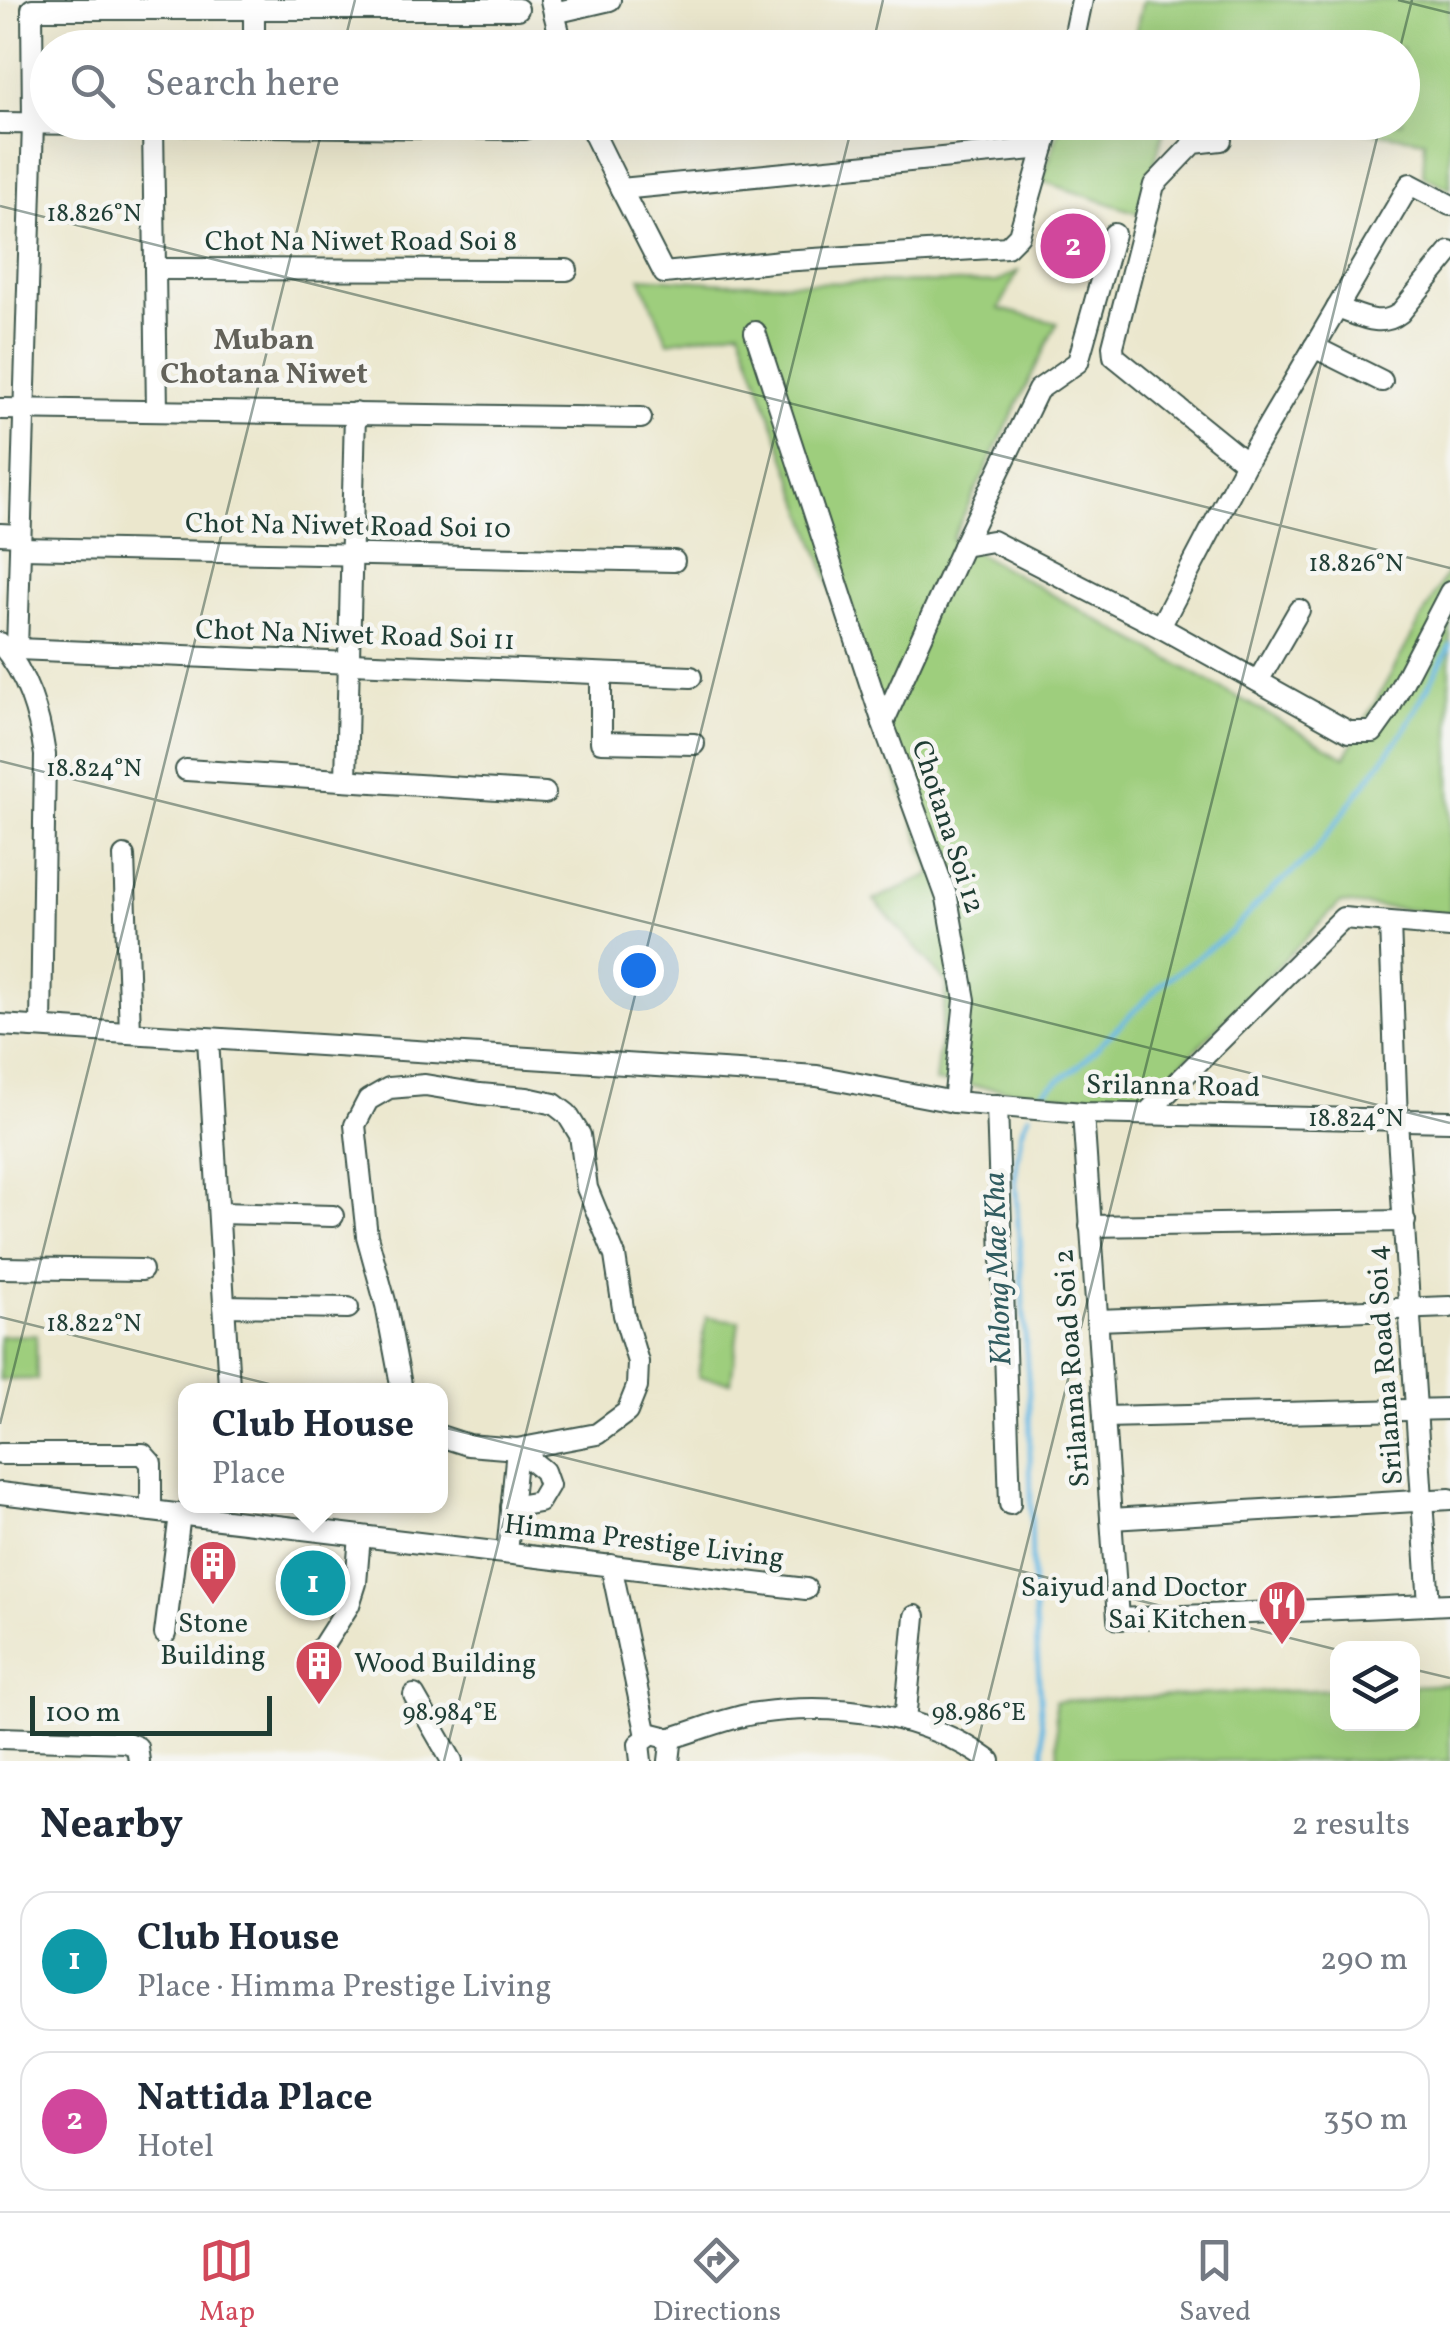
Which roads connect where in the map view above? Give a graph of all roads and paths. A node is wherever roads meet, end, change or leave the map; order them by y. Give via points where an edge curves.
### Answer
1 (610, 0) edge
2 (1082, 0) edge
3 (254, 4) edge
4 (552, 6) edge
5 (518, 8) dead end
6 (32, 30) edge
7 (254, 30) edge
8 (1078, 30) edge
9 (0, 123) edge
10 (30, 124) edge
11 (33, 140) edge
12 (153, 140) edge
13 (597, 140) edge
14 (1046, 140) edge
15 (1221, 140) dead end
16 (1044, 148) junction
17 (621, 190) junction
18 (1450, 204) edge
19 (1114, 234) dead end
20 (1450, 252) edge
21 (155, 269) junction
22 (567, 270) dead end
23 (1338, 308) junction
24 (755, 332) dead end
25 (1314, 346) junction
26 (1382, 381) dead end
27 (0, 408) edge
28 (25, 409) junction
29 (157, 411) junction
30 (355, 414) junction
31 (641, 418) dead end
32 (1246, 463) junction
33 (14, 539) edge
34 (963, 546) junction
35 (351, 555) junction
36 (674, 561) dead end
37 (1450, 592) edge
38 (1299, 610) dead end
39 (1160, 627) junction
40 (8, 646) edge
41 (349, 663) junction
42 (601, 674) junction
43 (691, 677) dead end
44 (1258, 682) junction
45 (884, 723) junction
46 (694, 744) dead end
47 (186, 770) dead end
48 (346, 780) junction
49 (545, 792) dead end
50 (124, 856) dead end
51 (1390, 923) junction
52 (1450, 928) edge
53 (0, 1026) edge
54 (41, 1027) junction
55 (130, 1032) junction
56 (208, 1039) junction
57 (954, 1102) junction
58 (997, 1105) junction
59 (1084, 1113) junction
60 (1147, 1113) junction
61 (1397, 1121) junction
62 (1450, 1121) edge
63 (219, 1214) junction
64 (333, 1216) dead end
65 (1405, 1221) junction
66 (1090, 1226) junction
67 (0, 1268) edge
68 (142, 1270) dead end
69 (224, 1306) junction
70 (348, 1308) dead end
71 (1450, 1308) edge
72 (1410, 1309) junction
73 (1097, 1320) junction
74 (229, 1383) edge
75 (401, 1383) edge
76 (1450, 1409) edge
77 (1417, 1411) junction
78 (1104, 1416) junction
79 (448, 1438) edge
80 (516, 1450) junction
81 (0, 1454) edge
82 (0, 1493) edge
83 (1423, 1500) junction
84 (1450, 1500) edge
85 (1010, 1504) dead end
86 (511, 1507) junction
87 (151, 1511) junction
88 (180, 1514) junction
89 (1111, 1518) junction
90 (360, 1536) junction
91 (506, 1553) junction
92 (610, 1565) junction
93 (806, 1589) dead end
94 (1440, 1604) edge
95 (914, 1616) dead end
96 (165, 1634) dead end
97 (322, 1649) dead end
98 (414, 1696) dead end
99 (905, 1720) junction
100 (0, 1738) edge
101 (661, 1745) edge
102 (635, 1759) edge
103 (140, 1761) edge
104 (452, 1761) edge
105 (990, 1761) edge

1 - 4 street
2 - 8 street
3 - 5 street
3 - 6 street via 32,9
3 - 7 street
9 - 10 street
11 - 28 street
12 - 21 street
13 - 17 street
14 - 16 street
15 - 32 street via 1194,143 1154,184 1113,346 1114,356
16 - 17 street
16 - 17 street via 1019,235 1007,247 664,273
18 - 23 street via 1410,184
19 - 34 street, Chotana Soi 12 via 1078,362 1038,390
20 - 23 street via 1390,321
21 - 22 street, Chot Na Niwet Road Soi 8
21 - 29 street
23 - 25 street
24 - 45 street
25 - 26 street
25 - 32 street
27 - 28 street
28 - 29 street
28 - 33 street
29 - 30 street
30 - 31 street
30 - 35 street
32 - 39 street
33 - 35 street, Chot Na Niwet Road Soi 10
33 - 40 street
34 - 39 street via 992,541
34 - 45 street, Chotana Soi 12
35 - 36 street, Chot Na Niwet Road Soi 10
35 - 41 street
37 - 44 street via 1373,732 1349,732
38 - 44 street
39 - 44 street
40 - 41 street, Chot Na Niwet Road Soi 11
40 - 54 street via 28,686 45,755
41 - 42 street, Chot Na Niwet Road Soi 11
41 - 48 street
42 - 43 street, Chot Na Niwet Road Soi 11
42 - 46 street via 601,742
45 - 57 street, Chotana Soi 12 via 947,898 965,1000
47 - 48 street
48 - 49 street
50 - 55 street
51 - 52 street
51 - 60 street via 1343,918
51 - 61 street, Srilanna Road Soi 4
53 - 54 street
54 - 55 street
55 - 56 street
56 - 57 street via 817,1076
56 - 63 street
57 - 58 street, Srilanna Road
58 - 59 street, Srilanna Road
58 - 85 street
59 - 60 street, Srilanna Road
59 - 66 street, Srilanna Road Soi 2
60 - 61 street, Srilanna Road
61 - 62 street, Srilanna Road
61 - 65 street, Srilanna Road Soi 4
63 - 64 street
63 - 69 street
65 - 66 street
65 - 72 street, Srilanna Road Soi 4
66 - 73 street, Srilanna Road Soi 2
67 - 68 street
69 - 70 street
69 - 74 street
71 - 72 street
72 - 73 street
72 - 77 street, Srilanna Road Soi 4
73 - 78 street, Srilanna Road Soi 2
75 - 80 street via 368,1236 355,1125 368,1100 389,1088 425,1085 554,1104 580,1135 587,1188 615,1256 638,1388 627,1412 598,1434
76 - 77 street
77 - 78 street
77 - 83 street, Srilanna Road Soi 4
78 - 89 street, Srilanna Road Soi 2
79 - 80 street
80 - 86 street
80 - 86 street via 544,1472 549,1485 538,1502
81 - 87 street via 143,1454 151,1463
82 - 87 street, Himma Prestige Living
83 - 84 street
83 - 89 street
83 - 94 street, Srilanna Road Soi 4
86 - 91 street
87 - 88 street, Himma Prestige Living
88 - 90 street, Himma Prestige Living
88 - 96 street
89 - 94 street, Srilanna Road Soi 2 via 1118,1619
90 - 91 street, Himma Prestige Living
90 - 97 street via 356,1583
91 - 92 street, Himma Prestige Living
92 - 93 street, Himma Prestige Living
92 - 101 street
95 - 99 street
98 - 104 street
99 - 101 street via 825,1708 754,1713
99 - 105 street
100 - 103 street via 125,1742 136,1747
101 - 102 street via 639,1744

